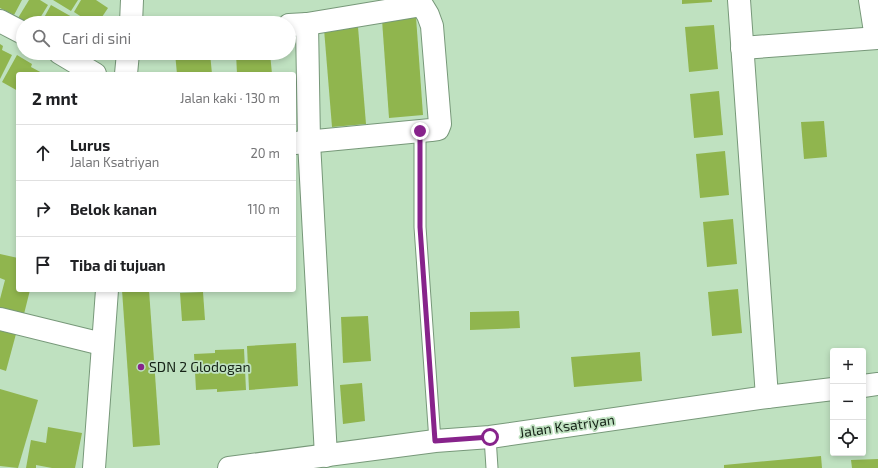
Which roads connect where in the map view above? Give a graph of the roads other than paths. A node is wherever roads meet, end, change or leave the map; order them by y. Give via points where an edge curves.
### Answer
1 (131, 0) edge
2 (739, 0) edge
3 (870, 0) edge
4 (422, 3) edge
5 (131, 16) edge
6 (0, 21) edge
7 (298, 25) edge
8 (16, 29) edge
9 (877, 38) edge
10 (742, 48) junction
11 (72, 60) edge
12 (127, 60) edge
13 (92, 72) edge
14 (126, 72) edge
15 (420, 131) junction
16 (301, 143) edge
17 (106, 292) edge
18 (0, 319) edge
19 (102, 344) junction
20 (878, 384) edge
21 (866, 386) edge
22 (830, 389) edge
23 (767, 397) junction
24 (490, 437) junction
25 (435, 441) junction
26 (326, 456) junction
27 (94, 468) edge
28 (229, 468) edge
29 (492, 468) edge

1 - 5 street
2 - 10 street
3 - 9 street
4 - 7 street
4 - 15 street via 432,26 440,124 437,130
6 - 8 street
7 - 16 street
9 - 10 street
10 - 23 street
11 - 13 street
12 - 14 street
15 - 16 street
15 - 25 lane via 420,227
16 - 26 street
17 - 19 street
18 - 19 street
19 - 27 street
20 - 21 street
22 - 23 street, Jalan Ksatriyan
23 - 24 street, Jalan Ksatriyan
24 - 25 street, Jalan Ksatriyan
24 - 29 lane
25 - 26 street, Jalan Ksatriyan
26 - 28 street, Jalan Ksatriyan

